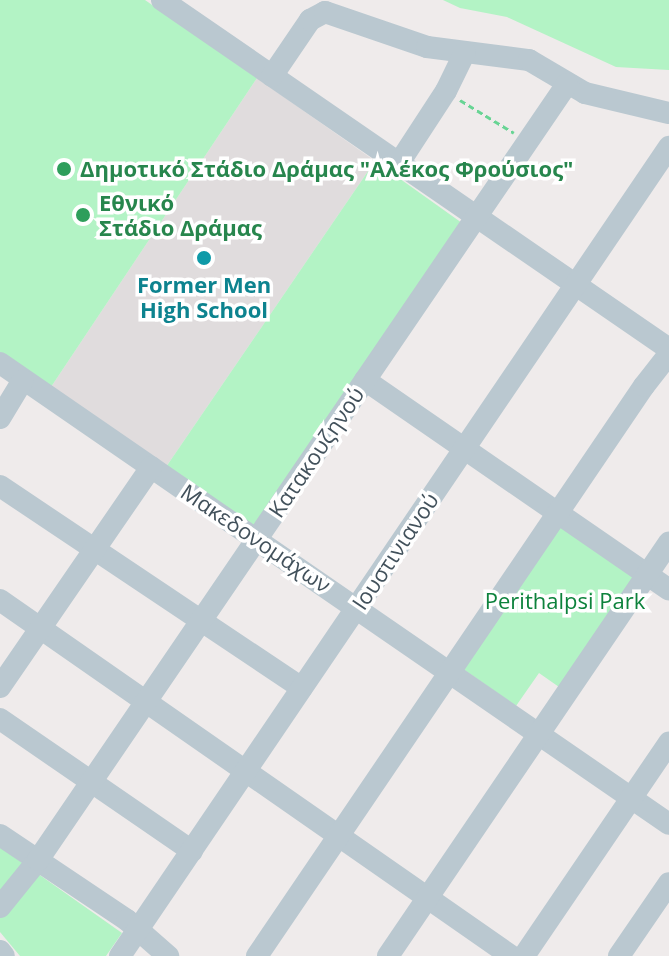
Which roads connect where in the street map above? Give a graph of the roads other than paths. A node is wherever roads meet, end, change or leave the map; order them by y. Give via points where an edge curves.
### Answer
1 (162, 0) edge
2 (465, 52) junction
3 (272, 76) junction
4 (567, 84) junction
5 (669, 113) edge
6 (669, 147) edge
7 (399, 163) junction
8 (476, 216) junction
9 (575, 284) junction
10 (669, 351) edge
11 (0, 363) edge
12 (23, 380) junction
13 (365, 380) junction
14 (0, 418) edge
15 (464, 449) junction
16 (151, 467) junction
17 (0, 486) edge
18 (558, 513) junction
19 (257, 538) junction
20 (669, 543) edge
21 (95, 550) junction
22 (647, 575) junction
23 (669, 590) edge
24 (0, 600) edge
25 (357, 607) junction
26 (201, 620) junction
27 (40, 628) junction
28 (450, 672) junction
29 (0, 687) edge
30 (302, 688) junction
31 (146, 702) junction
32 (0, 719) edge
33 (539, 733) junction
34 (669, 743) edge
35 (246, 771) junction
36 (91, 782) junction
37 (630, 797) junction
38 (669, 824) edge
39 (0, 835) edge
40 (339, 836) junction
41 (192, 851) junction
42 (38, 860) junction
43 (669, 883) edge
44 (428, 897) junction
45 (0, 907) edge
46 (138, 929) junction
47 (0, 951) edge
48 (4, 956) edge
49 (120, 956) edge
50 (168, 956) edge
51 (257, 956) edge
52 (388, 956) edge
53 (511, 956) edge
54 (524, 956) edge
55 (619, 956) edge

1 - 3 street
2 - 3 street via 407,42 323,12 310,20
2 - 4 street via 529,60
2 - 7 street
3 - 7 street
4 - 5 street via 604,99
4 - 8 street, Κατακουζηνού
6 - 9 street, Ιουστινιανού
7 - 8 street
8 - 9 street
8 - 13 street, Κατακουζηνού
9 - 10 street
9 - 15 street, Ιουστινιανού
10 - 18 street
11 - 12 street, Μακεδονομάχων
12 - 14 street
12 - 16 street, Μακεδονομάχων
13 - 15 street
13 - 19 street, Κατακουζηνού
15 - 18 street
15 - 25 street, Ιουστινιανού
16 - 19 street, Μακεδονομάχων
16 - 21 street
17 - 21 street
18 - 22 street
18 - 28 street
19 - 25 street, Μακεδονομάχων
19 - 26 street, Κατακουζηνού
20 - 22 street
21 - 26 street
21 - 27 street
22 - 23 street
22 - 33 street
24 - 27 street
25 - 28 street, Μακεδονομάχων
25 - 30 street, Ιουστινιανού
26 - 30 street
26 - 31 street, Κατακουζηνού
27 - 29 street
27 - 31 street
28 - 33 street, Μακεδονομάχων
28 - 40 street
30 - 35 street, Ιουστινιανού
31 - 35 street
31 - 36 street, Κατακουζηνού
32 - 36 street
33 - 37 street, Μακεδονομάχων
33 - 44 street
34 - 37 street
35 - 40 street
35 - 41 street, Ιουστινιανού
36 - 41 street
36 - 42 street, Κατακουζηνού
37 - 38 street, Μακεδονομάχων
37 - 54 street
39 - 42 street
40 - 44 street
40 - 51 street
41 - 46 street, Ιουστινιανού
42 - 45 street, Κατακουζηνού
42 - 46 street
43 - 55 street
44 - 52 street
44 - 53 street
46 - 49 street, Ιουστινιανού
46 - 50 street
47 - 48 street

